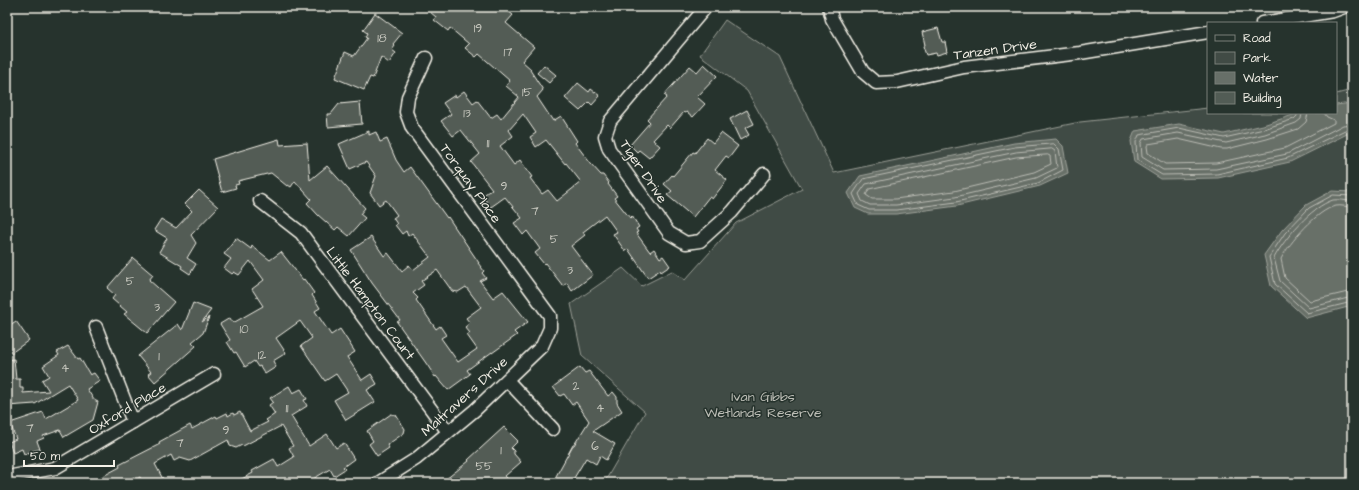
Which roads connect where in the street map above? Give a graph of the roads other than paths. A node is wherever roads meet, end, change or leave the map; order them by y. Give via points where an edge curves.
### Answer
1 (706, 7) edge
2 (829, 7) edge
3 (1344, 7) edge
4 (1268, 22) edge
5 (1207, 32) edge
6 (426, 58) dead end
7 (764, 174) dead end
8 (260, 201) dead end
9 (550, 316) joint
10 (96, 327) dead end
11 (214, 374) dead end
12 (507, 380) junction
13 (133, 422) junction
14 (553, 429) dead end
15 (448, 432) junction
16 (7, 477) edge
17 (378, 483) edge

1 - 7 street, Tiger Drive via 610,121 605,136 609,149 669,233 686,243 700,241 732,212
2 - 5 street, Tanzen Drive via 832,18 863,72 876,83 897,82 964,67 1080,53
3 - 4 street
6 - 9 street, Torquay Place via 408,97 406,112 412,128
8 - 15 street, Little Hampton Court via 301,233
9 - 12 street, Maltravers Drive via 550,328 542,346
10 - 13 street
11 - 13 street, Oxford Place
12 - 14 street
12 - 15 street, Maltravers Drive
13 - 16 street, Oxford Place via 55,468
15 - 17 street, Maltravers Drive via 416,458

